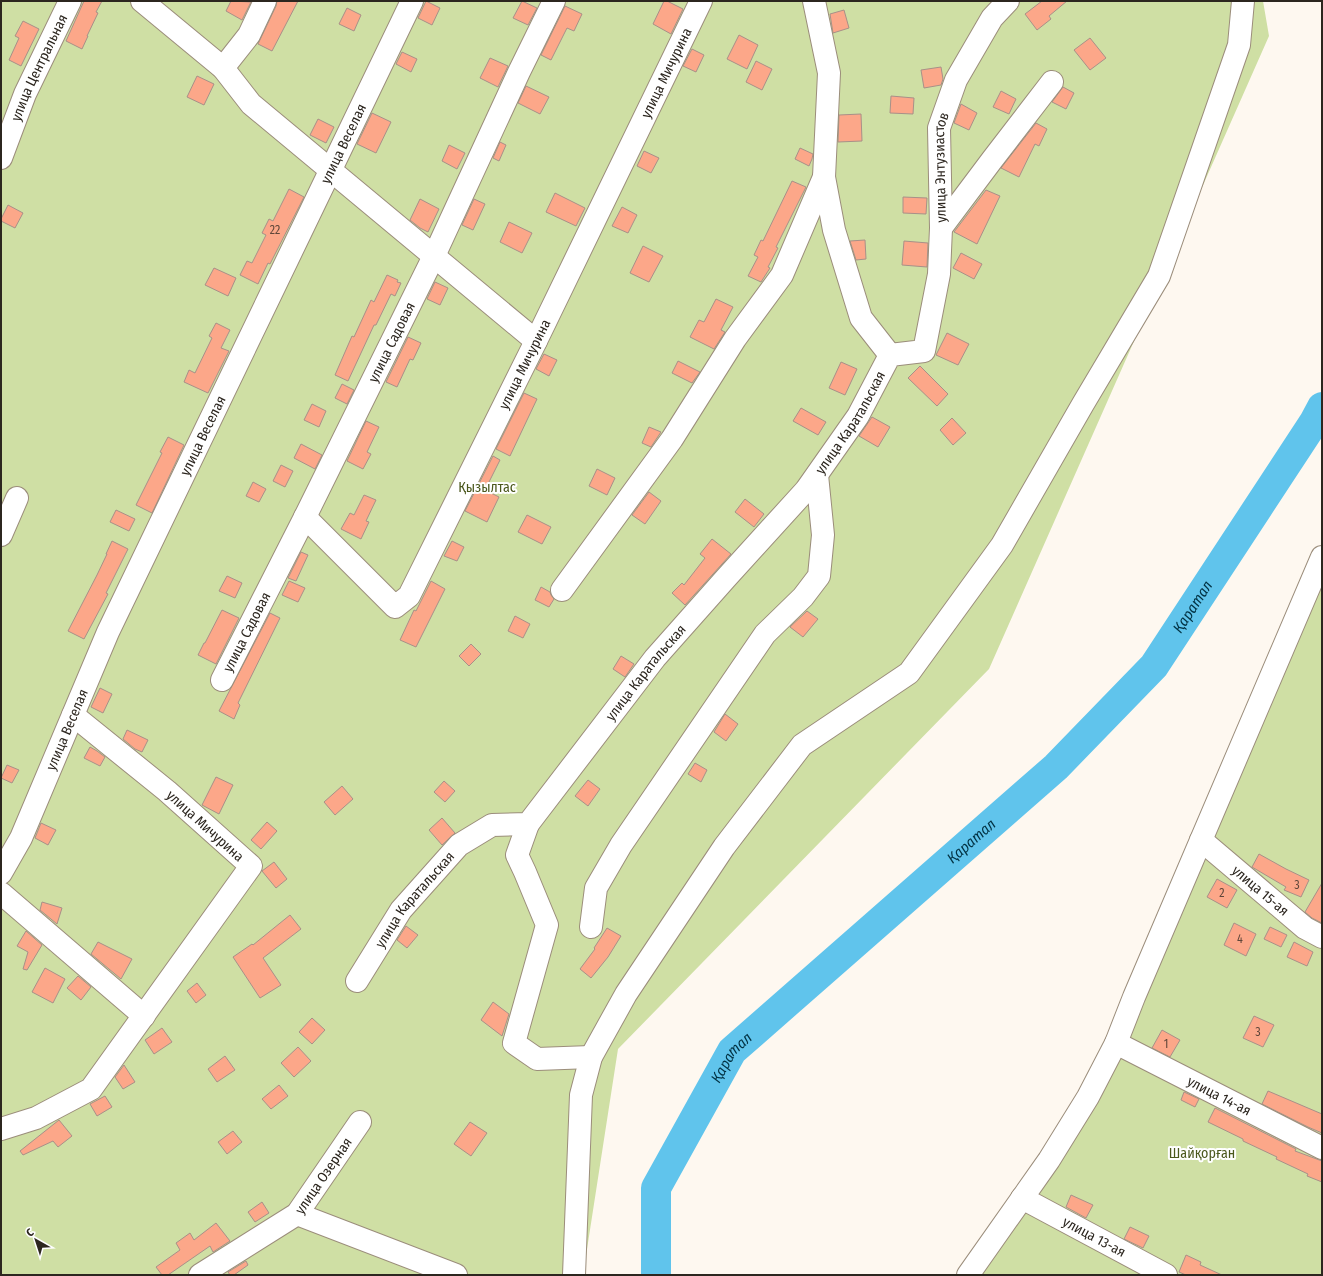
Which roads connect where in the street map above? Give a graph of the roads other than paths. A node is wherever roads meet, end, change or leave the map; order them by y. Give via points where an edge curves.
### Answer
1 (70, 1) edge
2 (142, 1) edge
3 (265, 1) edge
4 (412, 1) edge
5 (554, 1) edge
6 (701, 1) edge
7 (814, 1) edge
8 (1008, 1) edge
9 (1243, 1) edge
10 (223, 68) junction
11 (1052, 82) dead end
12 (1, 158) edge
13 (331, 171) junction
14 (824, 178) junction
15 (941, 228) junction
16 (434, 256) junction
17 (536, 341) junction
18 (924, 351) joint
19 (890, 355) junction
20 (816, 475) junction
21 (17, 498) dead end
22 (305, 517) junction
23 (1, 535) edge
24 (1322, 557) edge
25 (562, 590) dead end
26 (222, 680) dead end
27 (73, 715) junction
28 (528, 824) junction
29 (1201, 840) junction
30 (1, 873) edge
31 (1, 893) edge
32 (591, 927) dead end
33 (1322, 937) edge
34 (357, 981) dead end
35 (144, 1016) junction
36 (1116, 1043) junction
37 (591, 1057) junction
38 (360, 1122) dead end
39 (1, 1129) edge
40 (1322, 1148) edge
41 (1022, 1198) junction
42 (297, 1214) junction
43 (200, 1275) edge
44 (456, 1275) edge
45 (574, 1275) edge
46 (968, 1275) edge
47 (1166, 1275) edge

1 - 12 street, улица Центральная via 25,94
2 - 10 street
3 - 10 street via 249,34
4 - 13 street, улица Веселая
5 - 16 street, улица Садовая
6 - 17 street, улица Мичурина
7 - 14 street via 829,73
8 - 15 street, улица Энтузиастов via 992,18 956,80 939,128
9 - 37 street via 1239,45 1159,276 1002,545 909,673 802,745 724,847 626,994
10 - 13 street via 251,104
11 - 15 street
13 - 16 street
13 - 27 street, улица Веселая via 108,632
14 - 19 street via 834,230 861,318
14 - 25 street via 782,275 735,339 672,439
15 - 18 street, улица Энтузиастов via 939,274
16 - 17 street
16 - 22 street, улица Садовая
17 - 22 street, улица Мичурина via 409,596 395,607
18 - 19 street, улица Каратальская
19 - 20 street, улица Каратальская via 858,416
20 - 28 street, улица Каратальская via 806,490 655,658
20 - 32 street via 823,535 819,576 803,597 765,634 621,845 596,888
21 - 23 street
22 - 26 street, улица Садовая
24 - 29 street
27 - 30 street, улица Веселая via 21,838
27 - 35 street, улица Мичурина via 167,792 251,866
28 - 34 street, улица Каратальская via 492,825 459,845 401,910
28 - 37 street via 517,854 546,925 514,1043 537,1059
29 - 33 street, улица 15-ая via 1305,928
29 - 36 street
31 - 35 street
35 - 39 street, улица Мичурина via 91,1089 36,1118
36 - 40 street, улица 14-ая
36 - 41 street via 1088,1098 1050,1160
37 - 45 street via 581,1095
38 - 42 street, улица Озерная
41 - 46 street
41 - 47 street, улица 13-ая
42 - 43 street, улица Озерная
42 - 44 street

